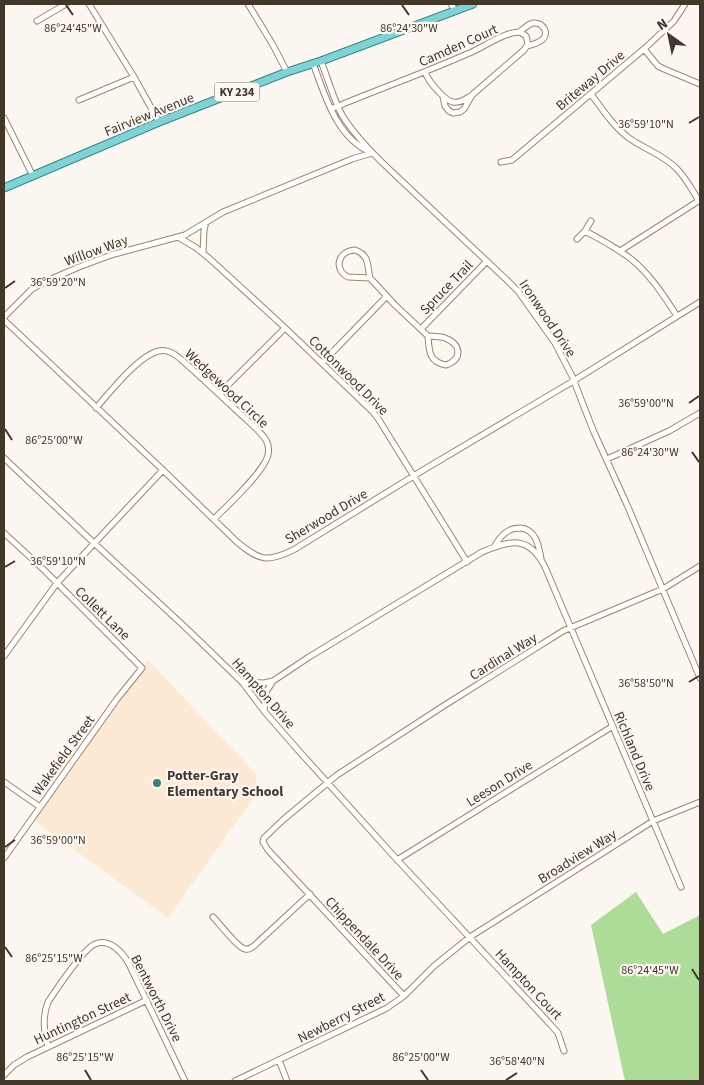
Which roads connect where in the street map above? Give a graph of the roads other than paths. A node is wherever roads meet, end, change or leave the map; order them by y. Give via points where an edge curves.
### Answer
1 (66, 4) edge
2 (89, 4) edge
3 (248, 4) edge
4 (473, 4) edge
5 (685, 4) edge
6 (453, 7) edge
7 (37, 21) dead end
8 (518, 32) junction
9 (527, 46) junction
10 (644, 49) junction
11 (321, 61) junction
12 (313, 64) junction
13 (287, 72) junction
14 (425, 72) junction
15 (134, 77) junction
16 (700, 84) edge
17 (591, 94) junction
18 (472, 95) junction
19 (443, 97) junction
20 (79, 100) dead end
21 (338, 106) junction
22 (332, 109) junction
23 (4, 120) edge
24 (159, 122) junction
25 (372, 153) junction
26 (501, 162) dead end
27 (33, 176) junction
28 (4, 188) edge
29 (699, 200) edge
30 (591, 221) dead end
31 (206, 222) junction
32 (585, 231) junction
33 (178, 237) junction
34 (577, 239) dead end
35 (620, 251) junction
36 (203, 253) junction
37 (487, 261) junction
38 (370, 278) junction
39 (387, 296) junction
40 (700, 302) edge
41 (677, 316) junction
42 (4, 318) edge
43 (285, 328) junction
44 (421, 329) junction
45 (428, 336) junction
46 (322, 363) junction
47 (574, 381) junction
48 (219, 394) junction
49 (96, 408) junction
50 (700, 413) edge
51 (4, 458) edge
52 (606, 459) junction
53 (163, 470) junction
54 (414, 476) junction
55 (214, 519) junction
56 (4, 533) edge
57 (94, 544) junction
58 (494, 547) junction
59 (542, 561) junction
60 (467, 562) junction
61 (700, 566) edge
62 (57, 583) junction
63 (663, 589) junction
64 (571, 627) junction
65 (4, 656) edge
66 (142, 668) joint
67 (700, 678) edge
68 (273, 681) junction
69 (242, 682) junction
70 (264, 711) junction
71 (613, 726) junction
72 (4, 782) edge
73 (327, 782) junction
74 (700, 802) edge
75 (40, 807) junction
76 (653, 821) junction
77 (4, 858) edge
78 (397, 860) junction
79 (681, 887) dead end
80 (310, 894) junction
81 (213, 917) dead end
82 (470, 938) junction
83 (404, 996) junction
84 (147, 1000) junction
85 (48, 1047) junction
86 (564, 1051) dead end
87 (278, 1060) junction
88 (4, 1075) edge
89 (185, 1081) edge
90 (235, 1081) edge
91 (287, 1081) edge

1 - 7 street
2 - 15 street
3 - 13 street
4 - 6 main road, Fairview Avenue / KY 234
5 - 10 street, Briteway Drive via 674,21
6 - 11 main road, Fairview Avenue / KY 234
8 - 9 street, Camden Court via 527,38
8 - 9 street via 534,23 544,28 544,38
8 - 14 street, Camden Court
9 - 18 street
10 - 16 street via 664,70
10 - 17 street, Briteway Drive
11 - 12 main road, Fairview Avenue / KY 234
11 - 21 street, Ironwood Drive
12 - 13 main road, Fairview Avenue / KY 234
12 - 22 street, Ironwood Drive
13 - 24 main road, Fairview Avenue / KY 234
14 - 19 street
14 - 21 street, Camden Court
15 - 20 street
15 - 24 street
17 - 26 street, Briteway Drive via 512,160
17 - 29 street via 629,138 677,168
18 - 19 street via 456,103
18 - 19 street via 463,110 457,113 447,109
21 - 22 street, Camden Court
21 - 25 street, Ironwood Drive
22 - 25 street, Ironwood Drive via 348,136
23 - 27 street
24 - 27 main road, Fairview Avenue / KY 234
25 - 31 street, Willow Way
25 - 37 street, Ironwood Drive
27 - 28 main road, Fairview Avenue / KY 234
29 - 35 street
30 - 32 street
31 - 33 street, Willow Way
31 - 36 street
32 - 34 street
32 - 35 street
33 - 36 street, Cottonwood Drive
33 - 42 street, Willow Way via 111,255 44,282 32,289
35 - 41 street via 647,275
36 - 43 street, Cottonwood Drive
37 - 44 street, Spruce Trail
37 - 47 street, Ironwood Drive via 518,291 554,343
38 - 38 street via 363,254 352,250 342,256 339,265 345,276
38 - 39 street
39 - 44 street
39 - 46 street
40 - 41 street, Sherwood Drive
41 - 47 street, Sherwood Drive
42 - 49 street, Sherwood Drive
43 - 46 street, Cottonwood Drive
43 - 48 street
44 - 45 street
45 - 45 street via 434,360 446,365 455,361 458,350 452,342
46 - 54 street, Cottonwood Drive via 379,420
47 - 52 street, Ironwood Drive
47 - 54 street, Sherwood Drive
48 - 49 street, Wedgewood Circle via 174,354 159,351 144,358 128,372
48 - 55 street, Wedgewood Circle via 264,438 268,452 262,467
49 - 53 street, Sherwood Drive
50 - 52 street via 661,435
51 - 57 street, Hampton Drive
52 - 63 street, Ironwood Drive
53 - 55 street, Sherwood Drive
53 - 57 street
54 - 55 street, Sherwood Drive via 274,559 260,558
54 - 60 street, Cottonwood Drive
56 - 62 street, Collett Lane
57 - 62 street
57 - 69 street, Hampton Drive
58 - 59 street, Richland Drive via 513,542 526,546
58 - 59 street via 507,532 524,529 536,538
58 - 60 street
59 - 64 street, Richland Drive
60 - 68 street
61 - 63 street, Cardinal Way
62 - 65 street
62 - 66 street, Collett Lane
63 - 64 street, Cardinal Way
63 - 67 street, Ironwood Drive
64 - 71 street, Richland Drive
64 - 73 street, Cardinal Way
66 - 75 street, Wakefield Street
68 - 69 street
68 - 70 street via 266,692
69 - 70 street, Hampton Drive
70 - 73 street, Hampton Drive
71 - 76 street, Richland Drive
71 - 78 street, Leeson Drive
72 - 75 street
73 - 78 street, Hampton Drive
73 - 80 street, Cardinal Way via 262,841
74 - 76 street, Broadview Way
75 - 77 street, Wakefield Street
76 - 79 street, Richland Drive
76 - 82 street, Broadview Way
78 - 82 street, Hampton Drive
80 - 81 street via 249,949 239,946
80 - 83 street, Chippendale Drive
82 - 83 street, Newberry Street via 434,966
82 - 86 street, Hampton Court via 558,1033
83 - 87 street, Newberry Street via 387,1008
84 - 85 street, Huntington Street
84 - 85 street, Bentworth Drive via 122,953 106,943 91,946 48,1002 44,1021
84 - 89 street, Bentworth Drive
85 - 88 street, Huntington Street via 20,1061
87 - 90 street, Newberry Street
87 - 91 street

